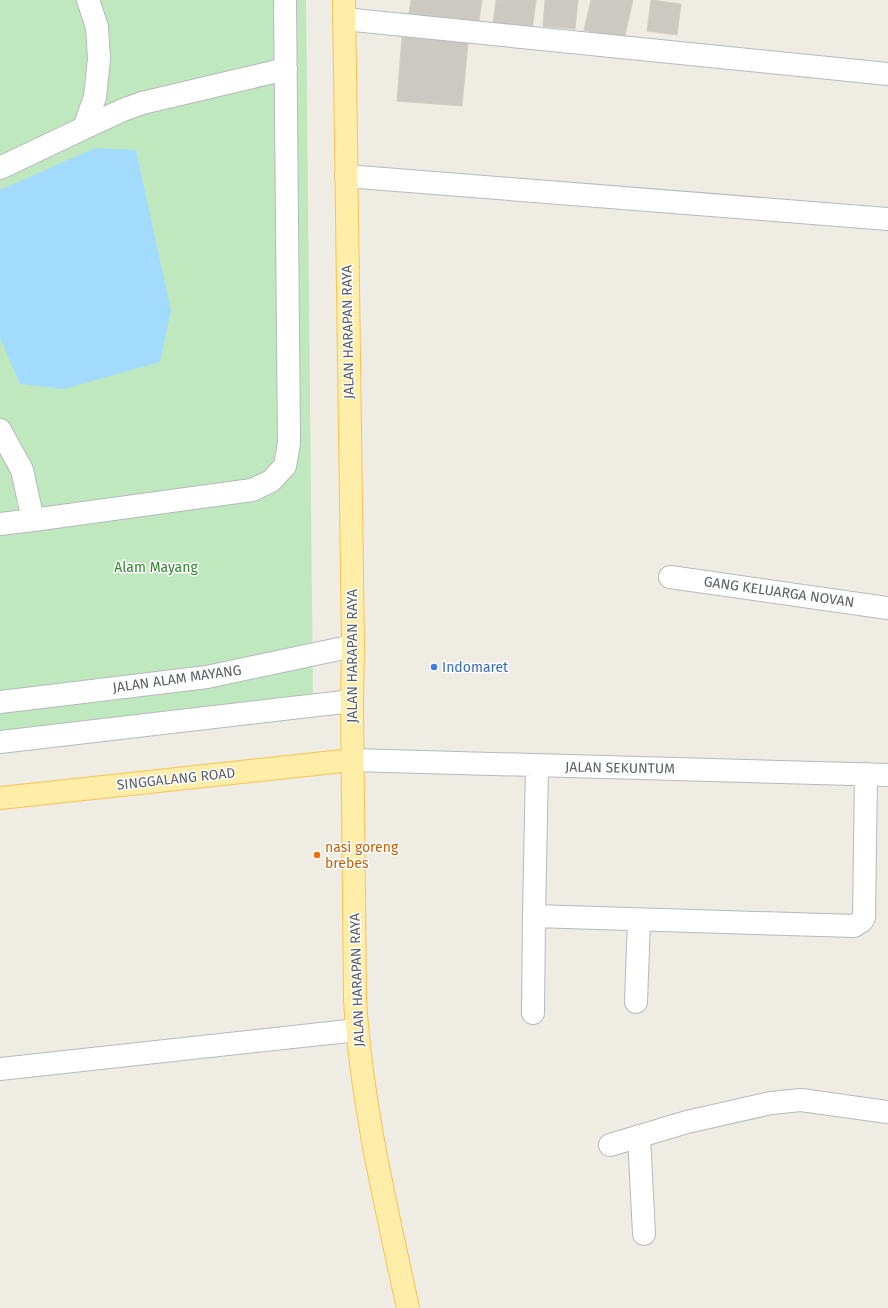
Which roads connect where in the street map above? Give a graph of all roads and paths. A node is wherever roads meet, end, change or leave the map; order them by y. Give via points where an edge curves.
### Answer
1 (88, 0) edge
2 (285, 0) edge
3 (344, 10) edge
4 (286, 69) junction
5 (888, 74) edge
6 (84, 128) junction
7 (0, 168) edge
8 (346, 176) junction
9 (888, 219) edge
10 (0, 430) edge
11 (33, 520) junction
12 (0, 524) edge
13 (670, 577) dead end
14 (888, 608) edge
15 (353, 646) junction
16 (352, 701) junction
17 (0, 702) edge
18 (0, 742) edge
19 (352, 760) junction
20 (537, 766) junction
21 (866, 774) junction
22 (888, 775) edge
23 (0, 798) edge
24 (534, 916) junction
25 (639, 920) junction
26 (636, 1002) dead end
27 (534, 1012) dead end
28 (357, 1030) junction
29 (0, 1069) edge
30 (888, 1112) edge
31 (639, 1136) junction
32 (610, 1145) dead end
33 (644, 1234) dead end
34 (408, 1308) edge

1 - 6 street via 97,26 99,59 95,96
2 - 4 street
3 - 5 street
3 - 8 main road, JALAN HARAPAN RAYA
4 - 6 street via 142,103
4 - 11 street via 289,443 284,466 271,480 252,490
6 - 7 street
8 - 9 street
8 - 15 main road, JALAN HARAPAN RAYA
10 - 11 street via 22,470
11 - 12 street
13 - 14 street, GANG KELUARGA NOVAN
15 - 16 main road, JALAN HARAPAN RAYA
15 - 17 street, JALAN ALAM MAYANG via 207,678
16 - 18 street
16 - 19 main road, JALAN HARAPAN RAYA
19 - 20 street, JALAN SEKUNTUM
19 - 23 main road, SINGGALANG ROAD
19 - 28 main road, JALAN HARAPAN RAYA
20 - 21 street, JALAN SEKUNTUM
20 - 24 street
21 - 22 street, JALAN SEKUNTUM
21 - 25 street via 862,922 854,926
24 - 25 street
24 - 27 street
25 - 26 street
28 - 29 street
28 - 34 main road, JALAN HARAPAN RAYA via 387,1214
30 - 31 street via 802,1100 771,1103
31 - 32 street
31 - 33 street

